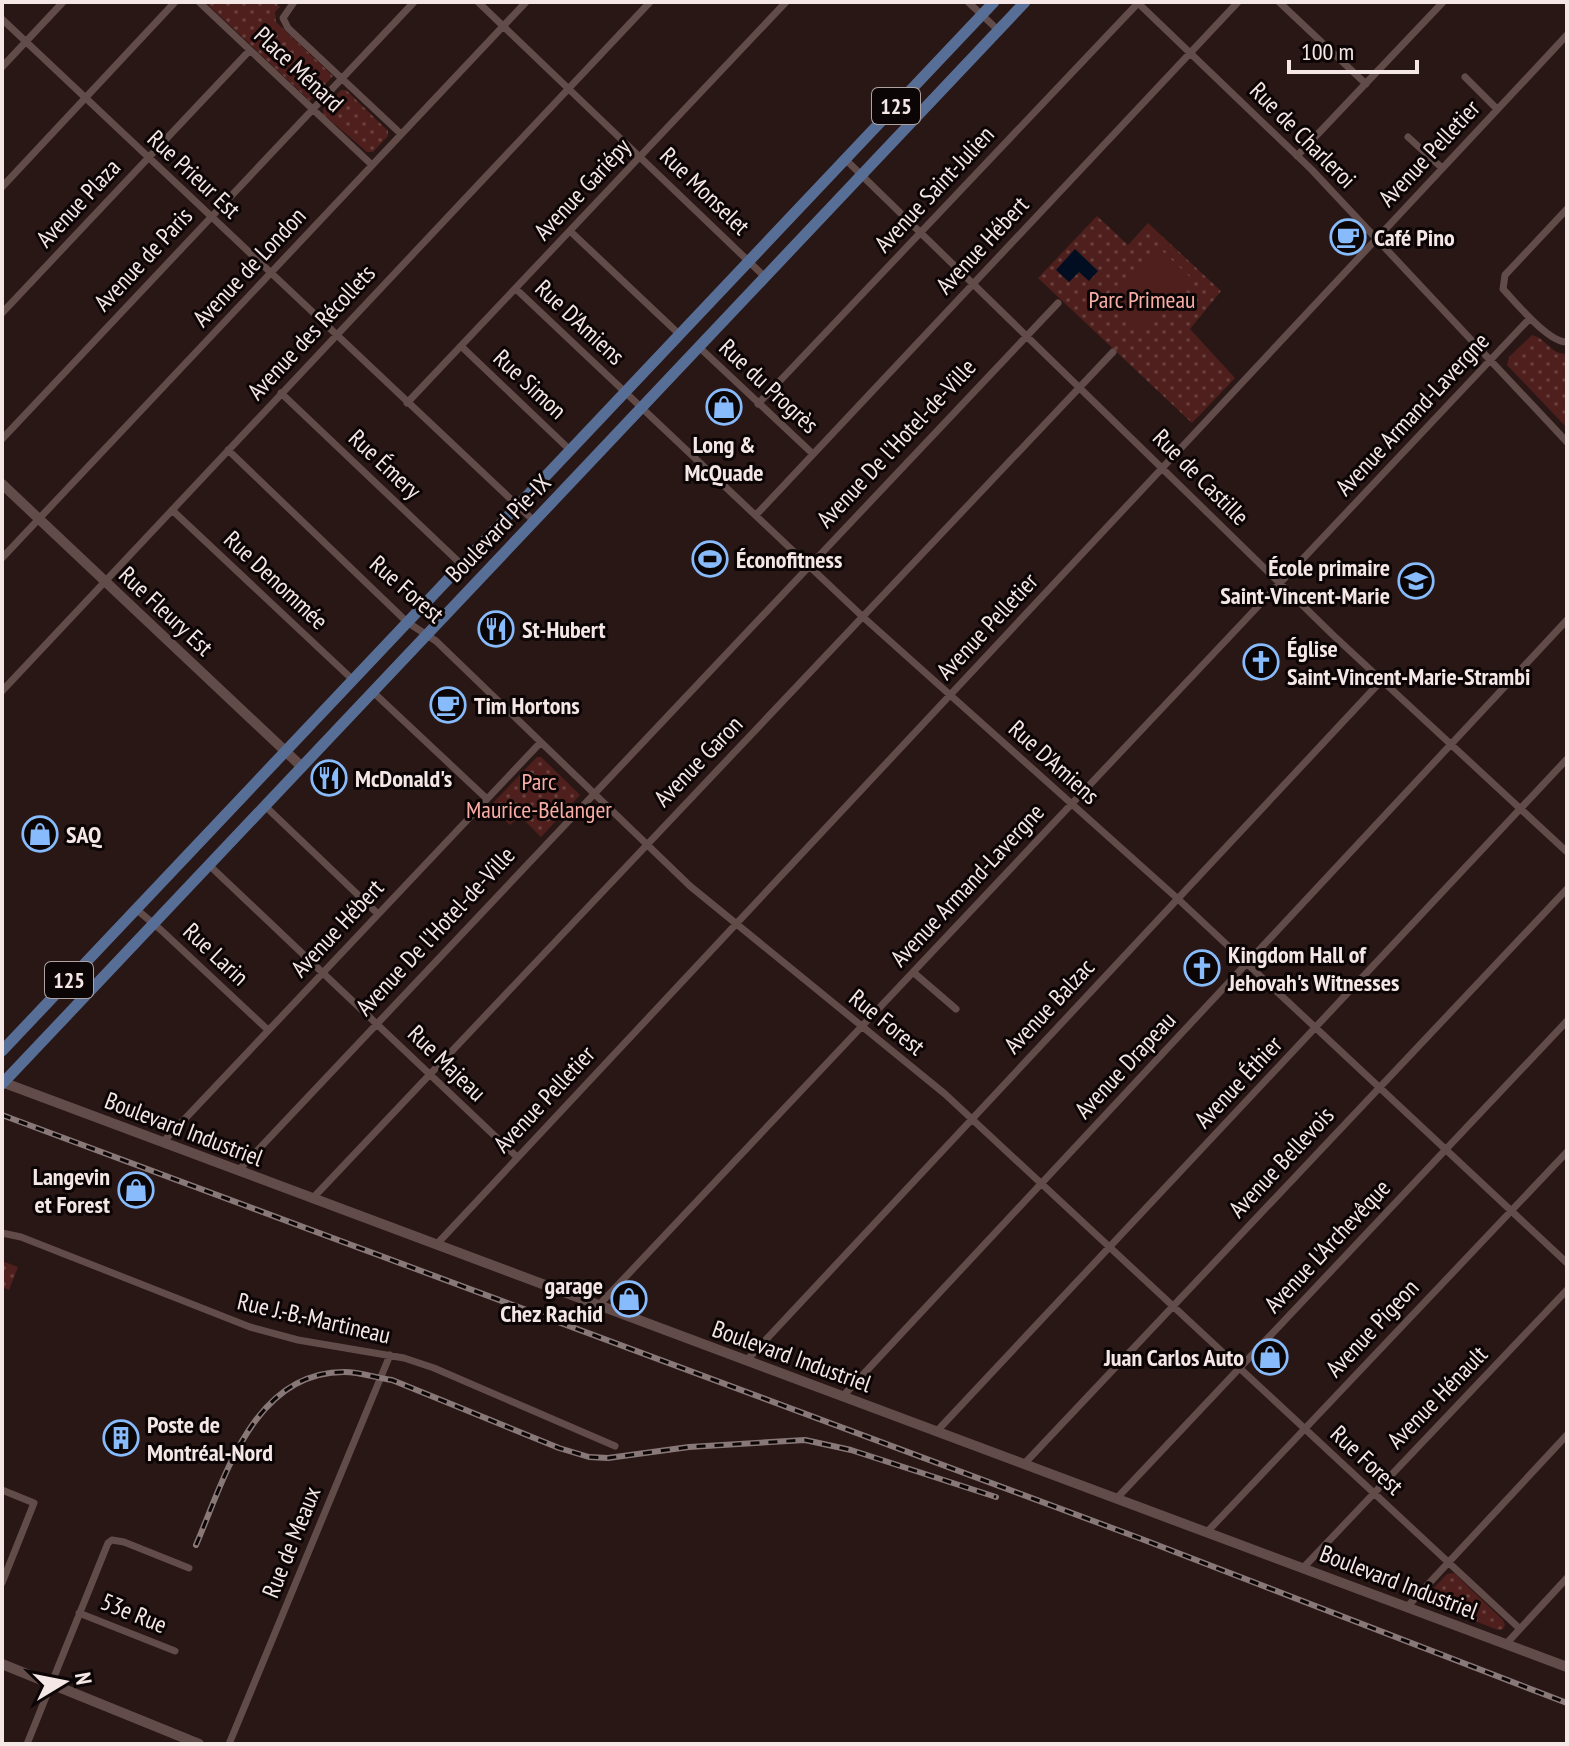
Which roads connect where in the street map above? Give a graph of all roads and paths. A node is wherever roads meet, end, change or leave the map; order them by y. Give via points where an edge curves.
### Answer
1 (63, 2) edge
2 (175, 2) edge
3 (199, 2) edge
4 (294, 2) edge
5 (414, 2) edge
6 (478, 2) edge
7 (526, 2) edge
8 (650, 2) edge
9 (786, 2) edge
10 (968, 2) edge
11 (994, 2) edge
12 (1025, 2) edge
13 (1138, 2) edge
14 (1238, 2) edge
15 (1279, 2) edge
16 (1443, 2) edge
17 (982, 15) junction
18 (2, 19) edge
19 (503, 26) junction
20 (998, 30) junction
21 (1567, 35) edge
22 (26, 42) junction
23 (250, 50) junction
24 (1190, 53) junction
25 (2, 67) edge
26 (1465, 77) dead end
27 (341, 78) junction
28 (1366, 84) junction
29 (569, 88) junction
30 (85, 98) junction
31 (312, 109) junction
32 (1497, 109) junction
33 (401, 134) junction
34 (1408, 137) dead end
35 (640, 156) junction
36 (1297, 156) junction
37 (148, 158) junction
38 (845, 159) junction
39 (372, 165) junction
40 (1442, 168) junction
41 (862, 175) junction
42 (2, 187) edge
43 (1567, 209) edge
44 (211, 217) junction
45 (570, 231) junction
46 (921, 233) junction
47 (1376, 239) junction
48 (749, 261) junction
49 (271, 273) junction
50 (765, 277) junction
51 (974, 284) junction
52 (516, 289) junction
53 (1058, 303) dead end
54 (2, 313) edge
55 (1530, 318) junction
56 (679, 334) junction
57 (336, 335) junction
58 (1027, 335) junction
59 (1567, 342) edge
60 (462, 347) junction
61 (699, 347) junction
62 (1113, 352) dead end
63 (1490, 361) junction
64 (1080, 386) junction
65 (625, 392) junction
66 (281, 393) junction
67 (407, 403) junction
68 (758, 404) junction
69 (642, 407) junction
70 (2, 439) edge
71 (1567, 442) edge
72 (228, 450) junction
73 (570, 450) junction
74 (813, 454) junction
75 (1163, 467) junction
76 (2, 484) edge
77 (518, 506) junction
78 (172, 510) junction
79 (756, 515) junction
80 (39, 519) junction
81 (534, 521) junction
82 (2, 558) edge
83 (462, 565) junction
84 (809, 565) junction
85 (105, 581) junction
86 (1280, 583) junction
87 (863, 617) junction
88 (1567, 620) edge
89 (407, 622) junction
90 (428, 633) junction
91 (353, 680) junction
92 (1382, 680) junction
93 (2, 691) edge
94 (373, 692) junction
95 (949, 695) junction
96 (540, 743) junction
97 (1451, 745) junction
98 (285, 751) junction
99 (1567, 759) edge
100 (302, 767) junction
101 (593, 794) junction
102 (487, 799) junction
103 (1071, 805) junction
104 (265, 806) junction
105 (1521, 809) junction
106 (646, 845) junction
107 (1567, 852) edge
108 (209, 865) junction
109 (1567, 889) edge
110 (1178, 899) junction
111 (136, 909) junction
112 (378, 914) junction
113 (154, 923) junction
114 (736, 923) junction
115 (1247, 964) junction
116 (323, 971) junction
117 (913, 972) junction
118 (956, 1009) dead end
119 (1567, 1021) edge
120 (376, 1023) junction
121 (861, 1026) junction
122 (1315, 1028) junction
123 (268, 1030) junction
124 (2, 1051) edge
125 (430, 1074) junction
126 (2, 1083) edge
127 (1379, 1088) junction
128 (971, 1119) junction
129 (163, 1142) junction
130 (1445, 1149) junction
131 (1567, 1152) edge
132 (517, 1157) junction
133 (238, 1171) junction
134 (1041, 1184) junction
135 (312, 1199) junction
136 (1511, 1211) junction
137 (2, 1233) edge
138 (436, 1245) junction
139 (1110, 1247) junction
140 (1567, 1263) edge
141 (1567, 1290) edge
142 (599, 1305) junction
143 (1173, 1306) junction
144 (390, 1355) junction
145 (747, 1360) junction
146 (1240, 1368) junction
147 (843, 1396) junction
148 (1305, 1430) junction
149 (937, 1431) junction
150 (1567, 1435) edge
151 (615, 1446) dead end
152 (1025, 1463) junction
153 (2, 1490) edge
154 (1373, 1493) junction
155 (1117, 1498) junction
156 (1207, 1532) junction
157 (1447, 1561) junction
158 (189, 1568) dead end
159 (1303, 1568) junction
160 (4, 1574) edge
161 (1567, 1578) edge
162 (2, 1583) edge
163 (1407, 1607) junction
164 (79, 1613) junction
165 (1519, 1628) junction
166 (1506, 1644) junction
167 (175, 1651) dead end
168 (2, 1664) edge
169 (1567, 1667) edge
170 (51, 1684) junction
171 (27, 1744) edge
172 (199, 1744) edge
173 (229, 1744) edge

1 - 22 street
2 - 30 street
3 - 23 street, Place Ménard
4 - 27 street, Place Ménard via 283,18 288,28
5 - 27 street, Avenue de Paris
6 - 19 street, Rue Monselet
7 - 19 street, Avenue de London
8 - 29 street, Avenue des Récollets
9 - 35 street, Avenue Gariépy
10 - 17 street
11 - 17 main road, Boulevard Pie-IX / 125
12 - 20 main road, Boulevard Pie-IX / 125
13 - 24 street, Rue de Charleroi
13 - 46 street, Avenue Saint-Julien
14 - 24 street, Avenue Hébert
15 - 28 street
16 - 28 street
17 - 20 street
17 - 38 main road, Boulevard Pie-IX / 125
18 - 22 street, Rue Prieur Est
19 - 29 street, Rue Monselet
19 - 33 street, Avenue de London
20 - 41 main road, Boulevard Pie-IX / 125
21 - 32 street, Avenue Pelletier
22 - 25 street
22 - 30 street, Rue Prieur Est
23 - 31 street, Place Ménard
23 - 37 street, Avenue Plaza
24 - 36 street, Rue de Charleroi
24 - 51 street, Avenue Hébert
26 - 32 street
27 - 31 street, Avenue de Paris
27 - 33 street, Place Ménard
28 - 36 street
29 - 35 street, Rue Monselet
29 - 57 street, Avenue des Récollets
30 - 37 street, Rue Prieur Est
30 - 42 street
31 - 39 street, Place Ménard
31 - 44 street, Avenue de Paris
32 - 40 street, Avenue Pelletier
33 - 39 street, Avenue de London
34 - 40 street
35 - 45 street, Avenue Gariépy
35 - 48 street, Rue Monselet
36 - 47 street, Rue de Charleroi
37 - 44 street, Rue Prieur Est
37 - 54 street, Avenue Plaza
38 - 41 street, Rue de Castille
38 - 48 main road, Boulevard Pie-IX / 125
39 - 49 street, Avenue de London
40 - 47 street, Avenue Pelletier
41 - 46 street, Rue de Castille
41 - 50 main road, Boulevard Pie-IX / 125
43 - 55 street via 1502,279 1503,289
44 - 49 street, Rue Prieur Est
44 - 70 street, Avenue de Paris
45 - 52 street, Avenue Gariépy
45 - 56 street
46 - 51 street, Rue de Castille
46 - 68 street, Avenue Saint-Julien
47 - 63 street, Rue de Charleroi
47 - 75 street, Avenue Pelletier
48 - 50 street, Rue Monselet
48 - 56 main road, Boulevard Pie-IX / 125
49 - 57 street, Rue Prieur Est
49 - 80 street, Avenue de London
50 - 61 main road, Boulevard Pie-IX / 125
51 - 58 street, Rue de Castille
51 - 74 street, Avenue Hébert
52 - 60 street, Avenue Gariépy
52 - 65 street, Rue D'Amiens
53 - 58 street, Avenue De l'Hotel-de-Ville
55 - 59 street via 1556,340
55 - 63 street, Avenue Armand-Lavergne
56 - 65 main road, Boulevard Pie-IX / 125
57 - 66 street, Avenue des Récollets
57 - 67 street, Rue Prieur Est
58 - 64 street, Rue de Castille
58 - 84 street, Avenue De l'Hotel-de-Ville
60 - 67 street, Avenue Gariépy
60 - 73 street, Rue Simon
61 - 68 street, Rue du Progrès
61 - 69 main road, Boulevard Pie-IX / 125
62 - 64 street, Avenue Garon
63 - 71 street, Rue de Charleroi
63 - 86 street, Avenue Armand-Lavergne
64 - 75 street, Rue de Castille
64 - 87 street, Avenue Garon
65 - 69 street, Rue D'Amiens
65 - 73 main road, Boulevard Pie-IX / 125
66 - 72 street, Avenue des Récollets
66 - 83 street, Rue Émery
67 - 77 street, Rue Prieur Est
68 - 74 street, Rue du Progrès
69 - 79 street, Rue D'Amiens
69 - 81 main road, Boulevard Pie-IX / 125
72 - 78 street, Avenue des Récollets
72 - 89 street, Rue Forest
73 - 77 main road, Boulevard Pie-IX / 125
74 - 79 street, Avenue Hébert
75 - 86 street, Rue de Castille
75 - 95 street, Avenue Pelletier
76 - 80 street, Rue Fleury Est
77 - 81 street, Rue Prieur Est
77 - 83 main road, Boulevard Pie-IX / 125
78 - 85 street, Avenue des Récollets
78 - 91 street, Rue Denommée
79 - 84 street, Rue D'Amiens
80 - 82 street, Avenue de London
80 - 85 street, Rue Fleury Est
81 - 90 main road, Boulevard Pie-IX / 125
83 - 89 main road, Boulevard Pie-IX / 125
84 - 87 street, Rue D'Amiens
84 - 101 street, Avenue De l'Hotel-de-Ville
85 - 93 street, Avenue des Récollets
85 - 98 street, Rue Fleury Est
86 - 92 street, Rue de Castille
86 - 103 street, Avenue Armand-Lavergne
87 - 95 street, Rue D'Amiens
87 - 106 street, Avenue Garon
88 - 97 street, Avenue Drapeau
89 - 90 street, Rue Forest
89 - 91 main road, Boulevard Pie-IX / 125
90 - 94 main road, Boulevard Pie-IX / 125
90 - 96 street, Rue Forest
91 - 98 main road, Boulevard Pie-IX / 125
92 - 97 street, Rue de Castille
92 - 110 street, Avenue Balzac
94 - 100 main road, Boulevard Pie-IX / 125
94 - 102 street
95 - 103 street, Rue D'Amiens
95 - 114 street, Avenue Pelletier
96 - 101 street, Rue Forest
96 - 102 street, Avenue Hébert
97 - 105 street, Rue de Castille
97 - 115 street, Avenue Drapeau
98 - 100 street, Rue Fleury Est
98 - 111 main road, Boulevard Pie-IX / 125
99 - 105 street, Avenue Éthier
100 - 104 main road, Boulevard Pie-IX / 125
101 - 106 street, Rue Forest
101 - 120 street, Avenue De l'Hotel-de-Ville
102 - 112 street, Avenue Hébert
103 - 110 street, Rue D'Amiens
103 - 117 street, Avenue Armand-Lavergne
104 - 108 main road, Boulevard Pie-IX / 125
104 - 112 street
105 - 107 street, Rue de Castille
105 - 122 street, Avenue Éthier
106 - 114 street, Rue Forest
106 - 125 street, Avenue Garon
108 - 113 main road, Boulevard Pie-IX / 125
108 - 116 street, Rue Majeau
109 - 127 street, Avenue Bellevois
110 - 115 street, Rue D'Amiens
110 - 128 street, Avenue Balzac
111 - 113 street, Rue Larin
111 - 124 main road, Boulevard Pie-IX / 125
112 - 116 street, Avenue Hébert
113 - 123 street, Rue Larin
113 - 126 main road, Boulevard Pie-IX / 125
114 - 121 street, Rue Forest
114 - 132 street, Avenue Pelletier
115 - 122 street, Rue D'Amiens
115 - 134 street, Avenue Drapeau
116 - 120 street, Rue Majeau
116 - 123 street, Avenue Hébert
117 - 118 street
117 - 121 street, Avenue Armand-Lavergne
119 - 130 street, Avenue L'Archevêque
120 - 125 street, Rue Majeau
120 - 133 street, Avenue De l'Hotel-de-Ville
121 - 128 street, Rue Forest
121 - 142 street, Avenue Armand-Lavergne
122 - 127 street, Rue D'Amiens
122 - 139 street, Avenue Éthier
123 - 129 street, Avenue Hébert
125 - 132 street, Rue Majeau
125 - 135 street, Avenue Garon
126 - 129 street, Boulevard Industriel
127 - 130 street, Rue D'Amiens
127 - 143 street, Avenue Bellevois
128 - 134 street, Rue Forest
128 - 145 street, Avenue Balzac
129 - 133 street, Boulevard Industriel
130 - 136 street, Rue D'Amiens
130 - 146 street, Avenue L'Archevêque
131 - 136 street, Avenue Pigeon
132 - 138 street, Avenue Pelletier
133 - 135 street, Boulevard Industriel
134 - 139 street, Rue Forest
134 - 147 street, Avenue Drapeau
135 - 138 street, Boulevard Industriel
136 - 140 street, Rue D'Amiens
136 - 148 street, Avenue Pigeon
137 - 144 street, Rue J.-B.-Martineau via 263,1331
138 - 142 street, Boulevard Industriel
139 - 143 street, Rue Forest
139 - 149 street, Avenue Éthier
141 - 154 street, Avenue Hénault
142 - 145 street, Boulevard Industriel
143 - 146 street, Rue Forest
143 - 152 street, Avenue Bellevois
144 - 151 street, Rue J.-B.-Martineau via 461,1379
144 - 173 street, Rue de Meaux
145 - 147 street, Boulevard Industriel
146 - 148 street, Rue Forest
146 - 155 street, Avenue L'Archevêque
147 - 149 street, Boulevard Industriel
148 - 154 street, Rue Forest
148 - 156 street, Avenue Pigeon
149 - 152 street, Boulevard Industriel
150 - 157 street
152 - 155 street, Boulevard Industriel
153 - 160 street via 34,1503
154 - 157 street, Rue Forest
154 - 159 street, Avenue Hénault
155 - 156 street, Boulevard Industriel
156 - 159 street, Boulevard Industriel
157 - 163 street
157 - 165 street, Rue Forest
158 - 164 street via 112,1540
159 - 163 street, Boulevard Industriel
160 - 162 street
161 - 165 street
163 - 166 street, Boulevard Industriel
164 - 167 street, 53e Rue
164 - 170 street
165 - 166 street
166 - 169 street, Boulevard Industriel
168 - 170 street
170 - 171 street
170 - 172 street

